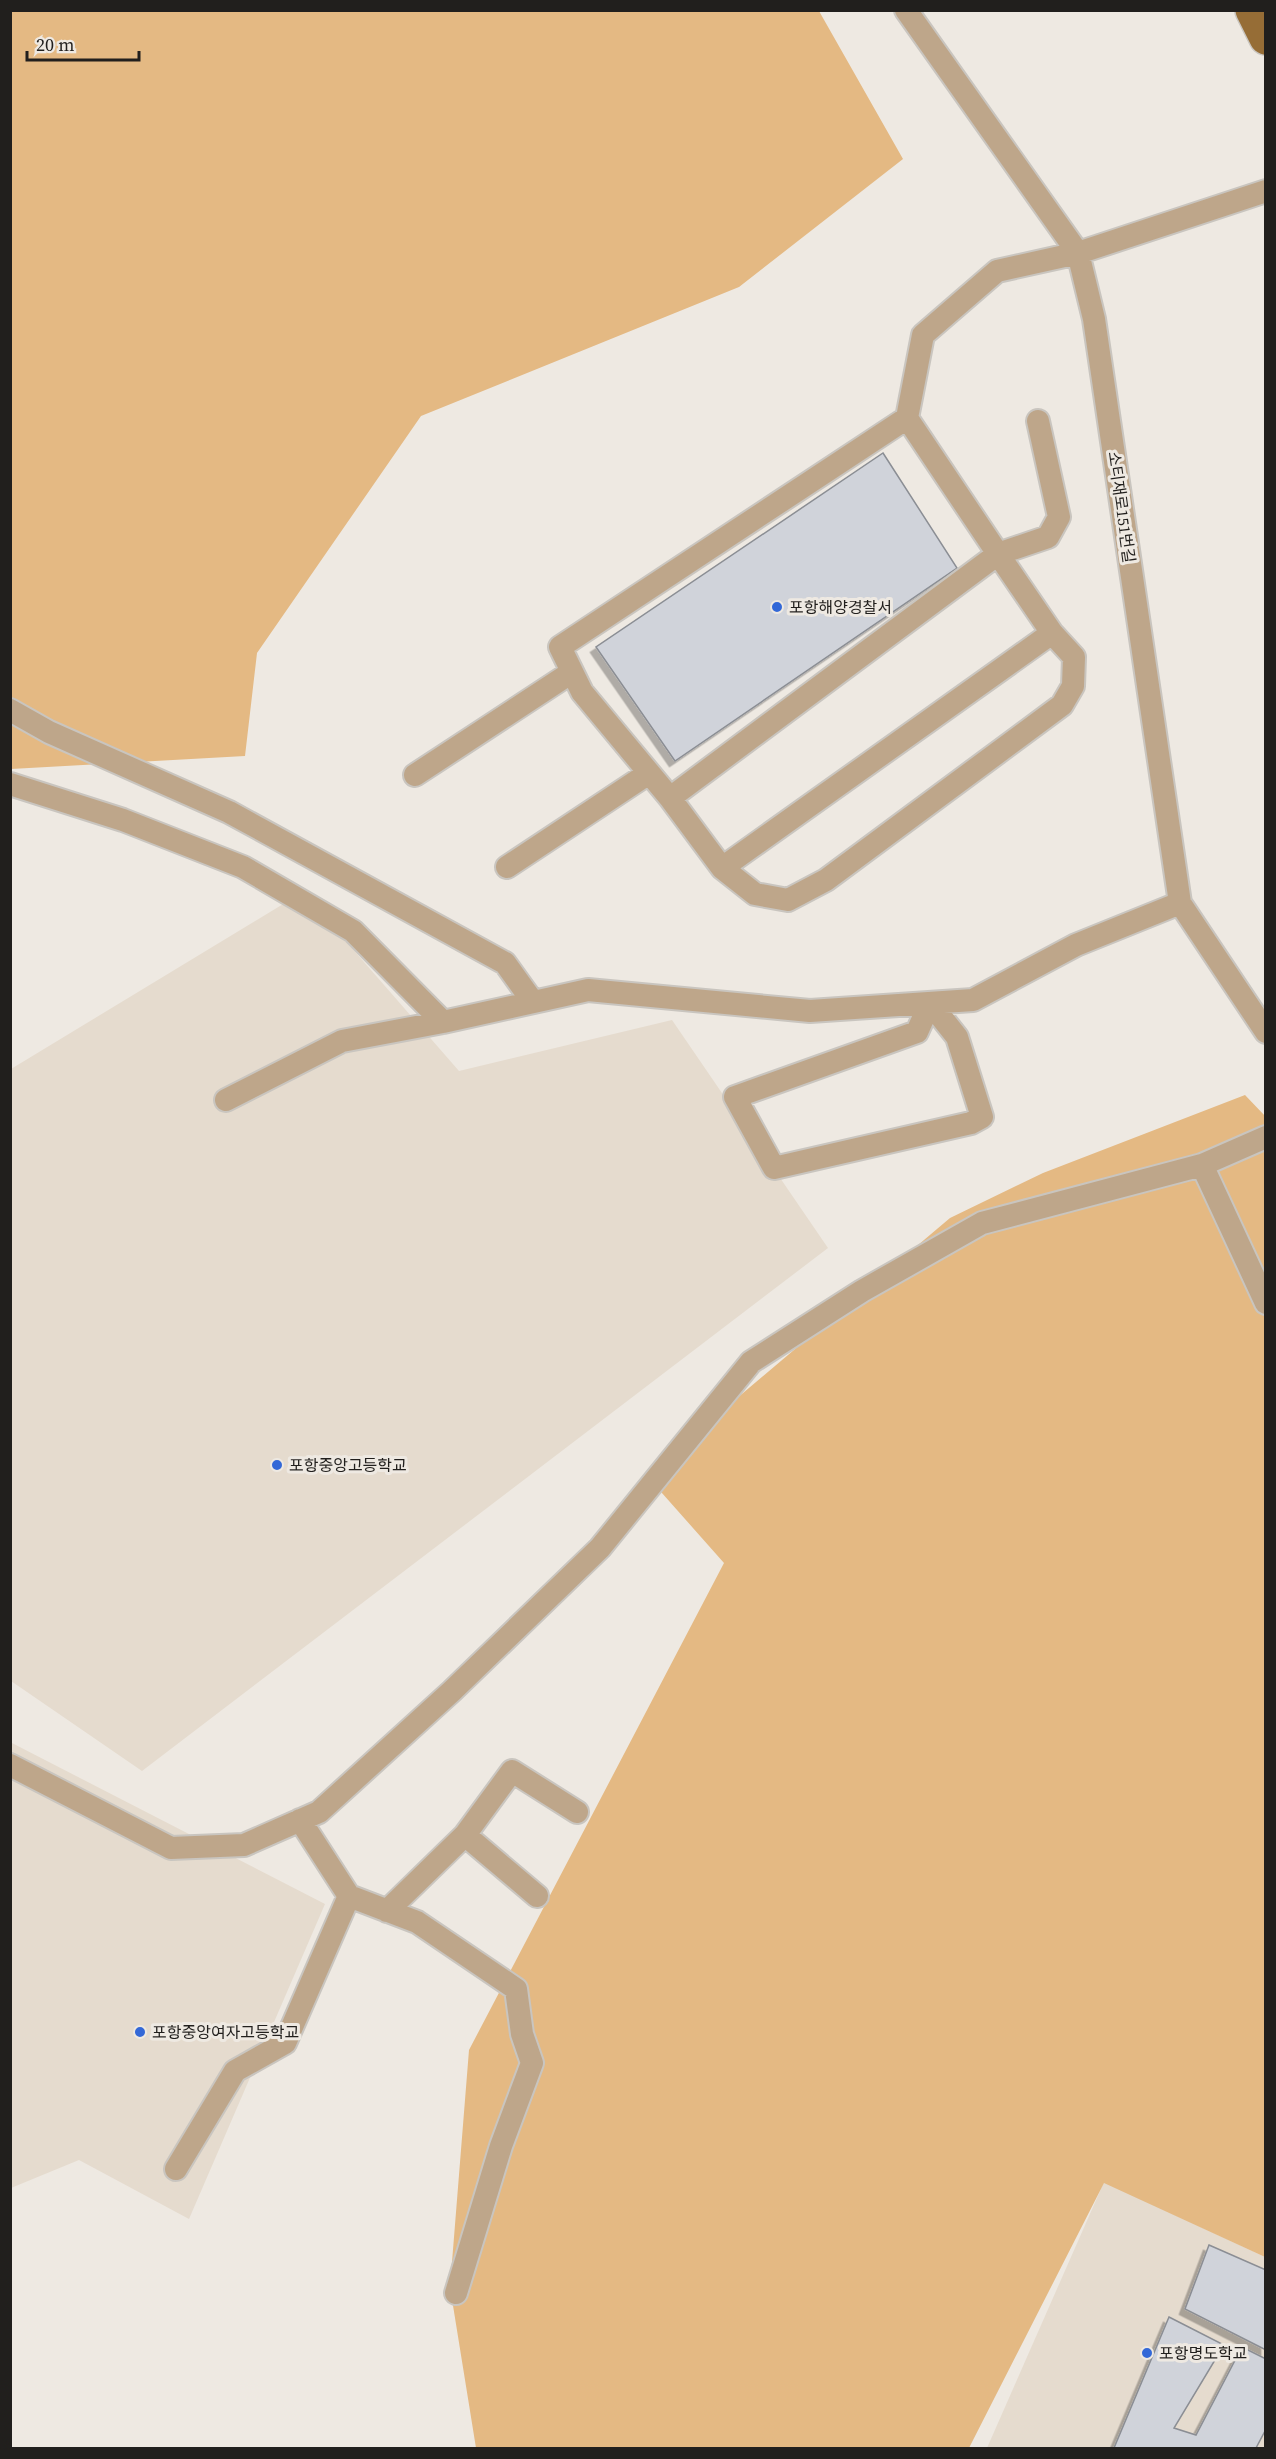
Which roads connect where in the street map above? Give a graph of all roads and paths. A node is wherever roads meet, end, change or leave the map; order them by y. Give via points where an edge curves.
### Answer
1 (906, 10) edge
2 (1252, 10) edge
3 (1266, 38) edge
4 (1266, 190) edge
5 (1078, 253) junction
6 (907, 418) junction
7 (1038, 421) dead end
8 (998, 554) junction
9 (1052, 633) junction
10 (572, 672) junction
11 (10, 710) edge
12 (649, 773) junction
13 (416, 775) dead end
14 (10, 783) edge
15 (670, 798) junction
16 (507, 867) dead end
17 (722, 868) junction
18 (1180, 903) junction
19 (533, 1002) junction
20 (930, 1003) junction
21 (444, 1022) junction
22 (1266, 1032) edge
23 (226, 1100) dead end
24 (1266, 1137) edge
25 (1202, 1165) junction
26 (1266, 1303) edge
27 (10, 1765) edge
28 (578, 1812) dead end
29 (300, 1820) junction
30 (465, 1835) junction
31 (349, 1896) junction
32 (537, 1896) dead end
33 (387, 1911) junction
34 (176, 2169) dead end
35 (456, 2293) dead end

1 - 5 lane, 소티재로151번길
2 - 3 main road
4 - 5 lane
5 - 6 lane via 997,272 923,335
5 - 18 lane, 소티재로151번길 via 1094,319
6 - 8 lane
6 - 10 lane via 560,647
7 - 8 lane via 1059,517 1048,537
8 - 9 lane
8 - 15 lane
9 - 17 lane
9 - 17 lane via 1074,657 1072,686 1062,705 826,880 788,900 755,894
10 - 12 lane via 582,692
10 - 13 lane
11 - 19 lane via 49,732 229,812 505,963
12 - 15 lane
12 - 16 lane
14 - 21 lane via 123,820 243,867 353,932
15 - 17 lane
18 - 20 lane via 1076,945 973,1000
18 - 22 lane, 소티재로151번길
19 - 20 lane via 588,990 810,1011
19 - 21 lane
20 - 20 lane via 917,1032 735,1097 774,1168 971,1123 982,1116 957,1037
21 - 23 lane via 342,1041
24 - 25 lane
25 - 26 lane
25 - 29 lane via 982,1222 862,1291 751,1362 600,1548 319,1812
27 - 29 lane via 171,1848 244,1845
28 - 30 lane via 512,1772
29 - 31 lane
30 - 32 lane
30 - 33 lane
31 - 33 lane
31 - 34 lane via 285,2043 235,2071
33 - 35 lane via 417,1922 516,1989 522,2034 532,2062 501,2146

